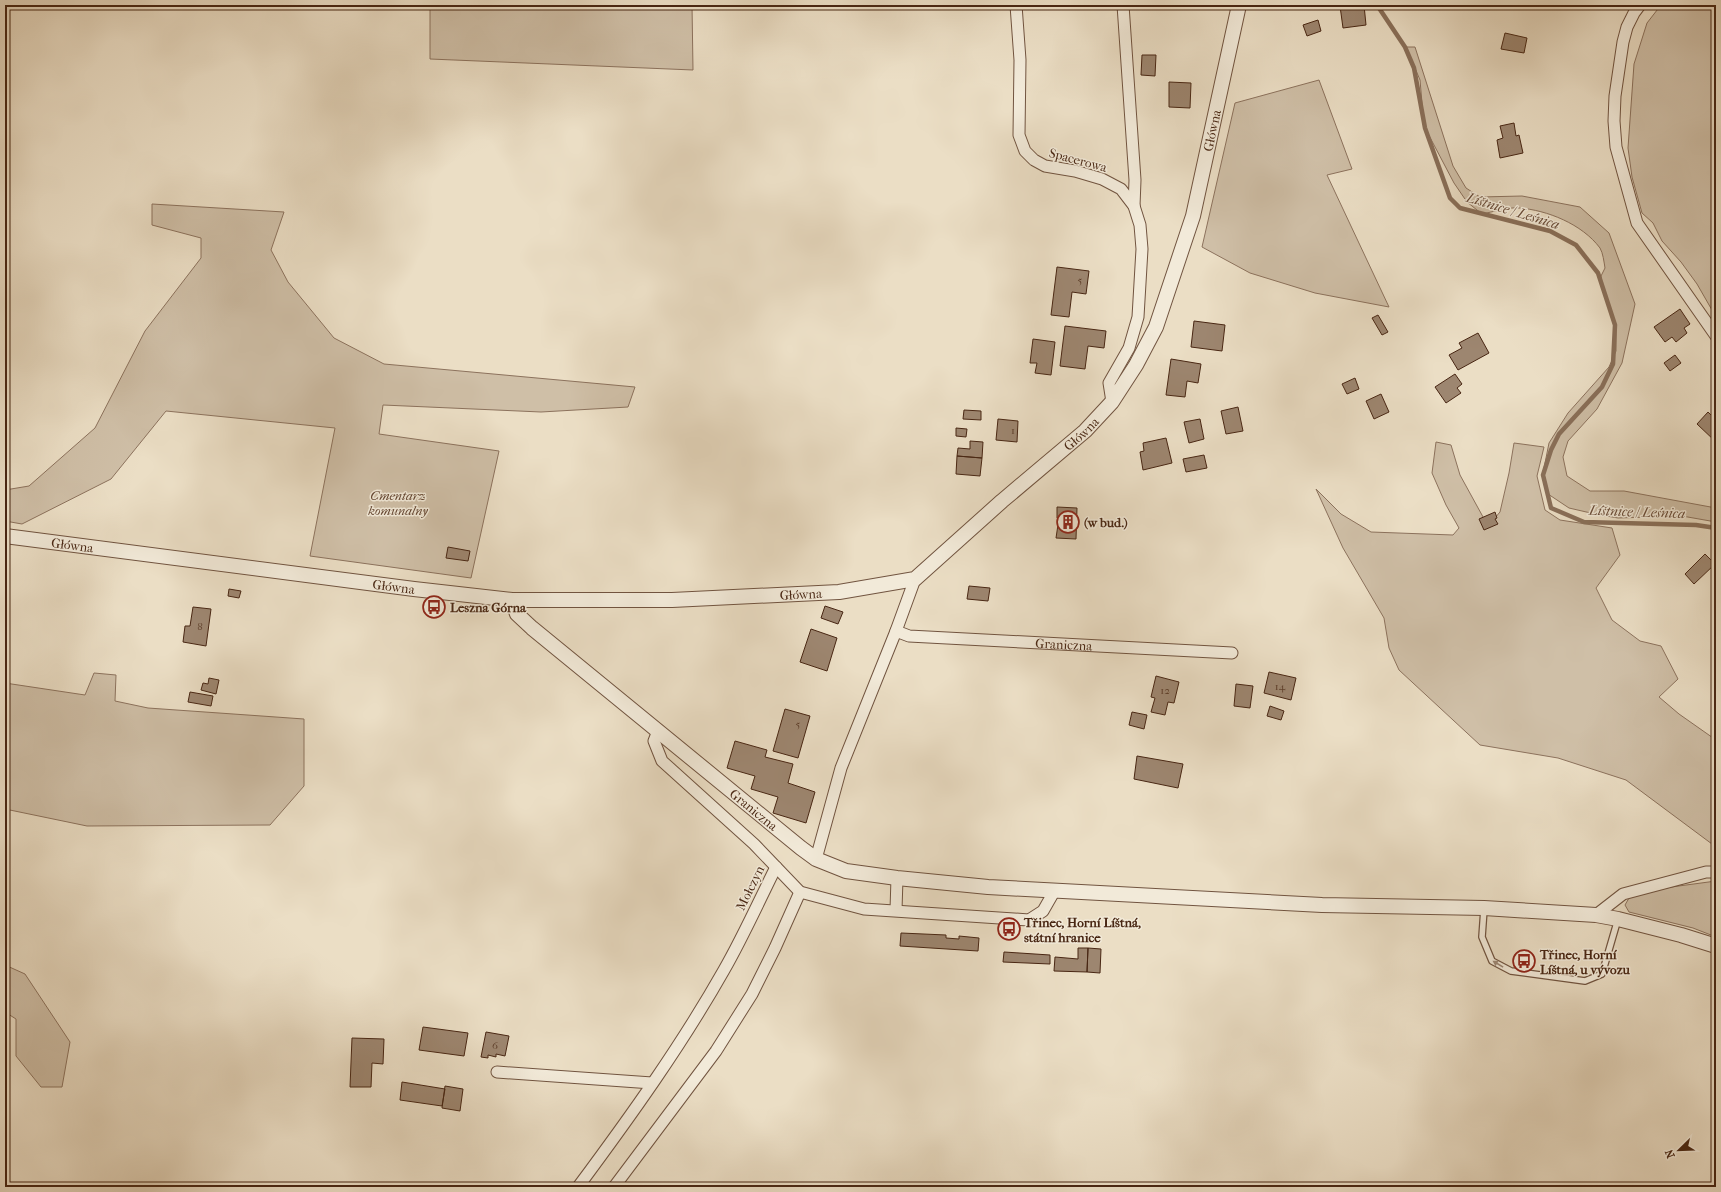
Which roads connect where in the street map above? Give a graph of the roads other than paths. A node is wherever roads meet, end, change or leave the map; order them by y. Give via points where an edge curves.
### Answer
1 (1016, 5) edge
2 (1123, 5) edge
3 (1239, 5) edge
4 (1640, 5) edge
5 (1134, 206) junction
6 (1716, 336) edge
7 (1112, 402) junction
8 (5, 536) edge
9 (915, 579) junction
10 (512, 600) junction
11 (896, 631) junction
12 (1232, 653) dead end
13 (658, 731) junction
14 (816, 859) junction
15 (776, 867) junction
16 (1716, 872) edge
17 (897, 878) junction
18 (1054, 890) junction
19 (800, 892) junction
20 (1484, 908) junction
21 (896, 910) junction
22 (1596, 915) junction
23 (1618, 919) junction
24 (1716, 946) edge
25 (497, 1072) dead end
26 (652, 1083) junction
27 (578, 1187) edge
28 (614, 1187) edge

1 - 5 street, Spacerowa via 1020,60 1019,134 1025,151 1045,166 1102,179 1121,189
2 - 5 street via 1135,180
3 - 7 street, Główna via 1193,216 1156,327
4 - 6 street via 1627,27 1623,42 1615,96 1616,147 1638,223
5 - 7 street, Spacerowa via 1140,225 1142,250 1138,317 1129,348 1109,383
7 - 9 street, Główna via 1085,432 1002,501
8 - 10 street, Główna
9 - 10 street, Główna via 839,592 672,600
9 - 11 street
10 - 13 street, Graniczna via 517,614 532,628
11 - 12 street, Graniczna via 908,636
11 - 14 street via 840,768
13 - 14 street, Graniczna
13 - 15 street, Mołczyn via 654,741 662,761
14 - 17 street, Graniczna via 846,871
15 - 19 street
15 - 26 street, Mołczyn via 724,970
16 - 22 street via 1706,872 1623,894
17 - 18 street, Graniczna via 988,887
17 - 21 street
18 - 20 street, Graniczna via 1322,905
18 - 21 street via 1043,912 1029,920
19 - 21 street via 864,909
19 - 28 street via 752,994 716,1051
20 - 22 street, Graniczna
23 -> 20 lane via 1602,974 1585,981 1510,971 1492,961 1482,938
22 - 23 street, Graniczna
23 - 24 street, Graniczna
25 - 26 street
26 - 27 street, Mołczyn

